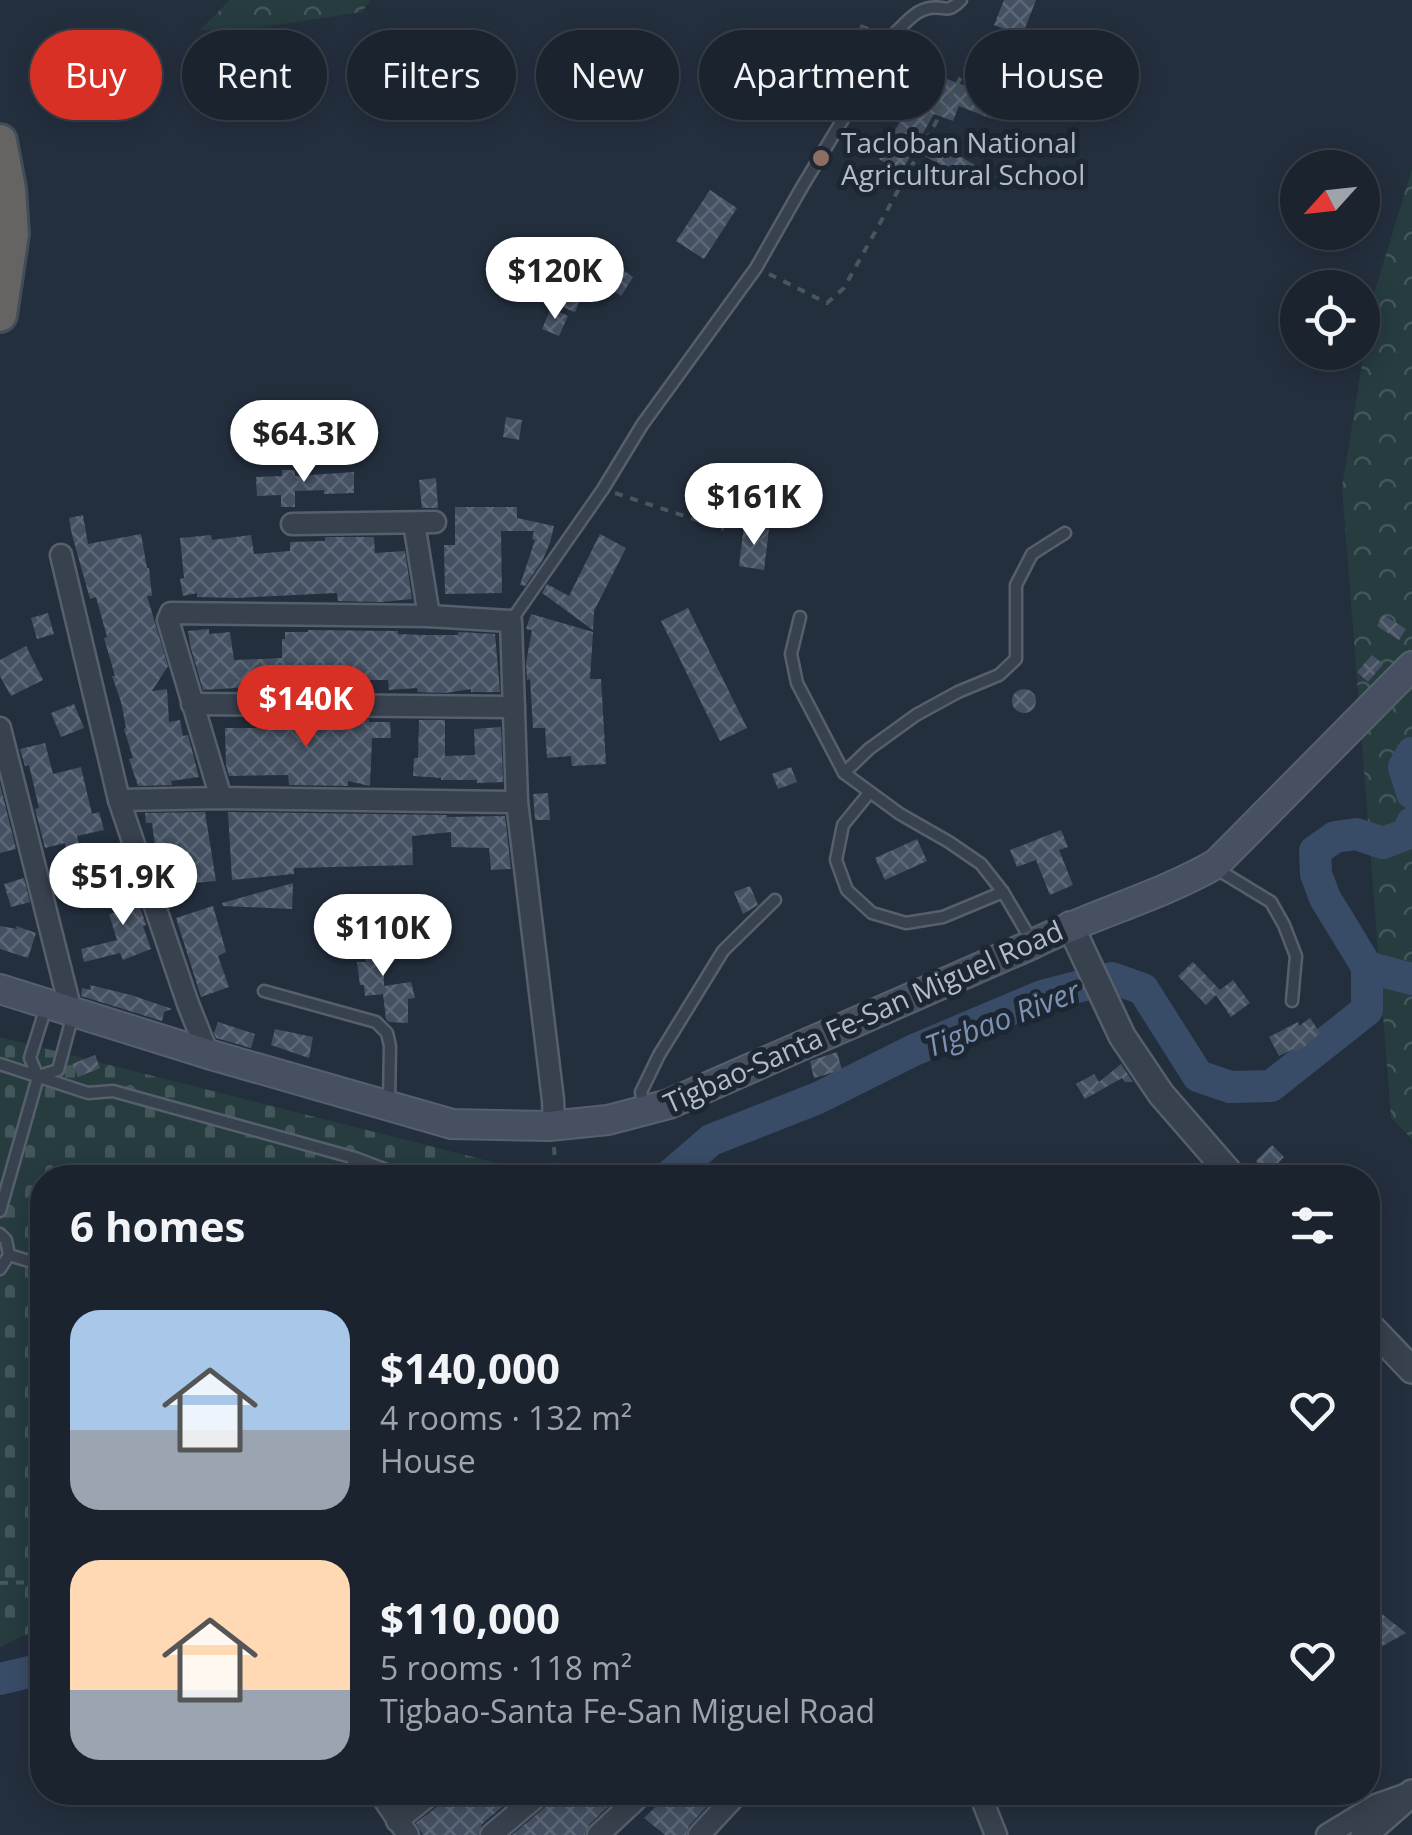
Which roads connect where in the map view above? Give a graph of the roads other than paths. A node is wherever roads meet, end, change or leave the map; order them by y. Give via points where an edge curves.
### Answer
1 (961, 0) edge
2 (0, 141) edge
3 (0, 315) edge
4 (292, 524) dead end
5 (1065, 533) dead end
6 (62, 555) dead end
7 (429, 616) junction
8 (800, 617) dead end
9 (511, 621) junction
10 (1412, 666) edge
11 (192, 704) junction
12 (514, 707) junction
13 (0, 728) edge
14 (844, 773) junction
15 (870, 792) junction
16 (221, 798) junction
17 (120, 800) junction
18 (517, 802) junction
19 (1216, 864) junction
20 (1003, 892) junction
21 (775, 900) dead end
22 (1076, 935) junction
23 (1034, 944) junction
24 (0, 989) edge
25 (264, 991) dead end
26 (1292, 1001) dead end
27 (64, 1009) junction
28 (208, 1054) junction
29 (0, 1064) edge
30 (38, 1076) junction
31 (388, 1108) junction
32 (644, 1110) junction
33 (554, 1125) junction
34 (355, 1158) junction
35 (353, 1165) edge
36 (374, 1165) edge
37 (1223, 1165) edge
38 (0, 1211) edge
39 (0, 1234) edge
40 (9, 1255) junction
41 (30, 1261) edge
42 (0, 1269) edge
43 (1380, 1337) edge
44 (1412, 1370) edge
45 (1412, 1793) edge
46 (1380, 1804) edge
47 (387, 1805) edge
48 (422, 1805) edge
49 (527, 1805) edge
50 (630, 1805) edge
51 (728, 1805) edge
52 (984, 1805) edge
53 (1376, 1805) edge
54 (402, 1828) edge
55 (1363, 1834) edge
56 (491, 1835) edge
57 (598, 1835) edge
58 (699, 1835) edge
59 (996, 1835) edge
60 (1327, 1835) edge

1 - 9 lane via 946,10 913,15 896,34 756,268
2 - 3 highway via 12,234
4 - 7 street via 425,523
5 - 14 lane via 1032,554 1016,586 1016,659 999,675 916,715
6 - 17 street
7 - 9 street
7 - 11 street via 170,613
8 - 14 lane via 791,654 797,683
9 - 12 street
10 - 19 main road, Tigbao-Santa Fe-San Miguel Road
11 - 12 street
11 - 16 street
12 - 18 street
13 - 27 street
14 - 15 lane
15 - 20 lane via 982,864
15 - 20 lane via 843,825 836,860 846,890 872,913 906,923 943,917
16 - 17 street
16 - 18 street
17 - 28 street
18 - 33 street
19 - 22 main road, Tigbao-Santa Fe-San Miguel Road
19 - 26 lane via 1270,902 1284,925 1296,956
20 - 23 lane
21 - 32 lane via 722,952 640,1092
22 - 23 main road, Tigbao-Santa Fe-San Miguel Road
22 - 37 street via 1122,1036
23 - 32 main road, Tigbao-Santa Fe-San Miguel Road
24 - 27 main road, Tigbao-Santa Fe-San Miguel Road
25 - 31 lane via 376,1022 390,1046
27 - 28 main road, Tigbao-Santa Fe-San Miguel Road
27 - 30 lane via 30,1058
27 - 30 lane via 58,1070
28 - 31 main road, Tigbao-Santa Fe-San Miguel Road
29 - 30 lane
30 - 34 lane
30 - 38 lane
31 - 33 main road, Tigbao-Santa Fe-San Miguel Road via 452,1124
32 - 33 main road, Tigbao-Santa Fe-San Miguel Road
34 - 35 lane
34 - 36 lane
39 - 40 lane
40 - 41 lane
40 - 42 lane
43 - 44 street
45 - 46 street
45 - 55 street
47 - 54 street
48 - 54 street
49 - 56 street
50 - 57 street
51 - 58 street
52 - 59 street
53 - 60 street

